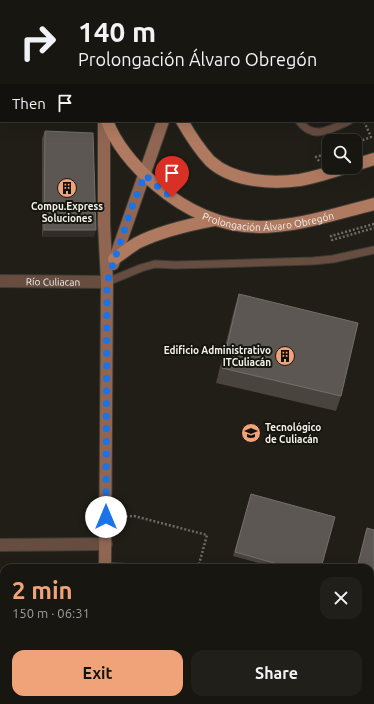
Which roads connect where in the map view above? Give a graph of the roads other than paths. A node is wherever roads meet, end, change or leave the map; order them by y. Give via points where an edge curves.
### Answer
1 (106, 122) edge
2 (107, 122) edge
3 (163, 122) edge
4 (183, 122) edge
5 (300, 122) edge
6 (347, 122) edge
7 (374, 159) edge
8 (362, 163) edge
9 (323, 174) edge
10 (145, 175) junction
11 (374, 204) edge
12 (214, 220) junction
13 (374, 250) edge
14 (114, 259) junction
15 (0, 281) edge
16 (107, 282) junction
17 (0, 544) edge
18 (106, 544) junction
19 (105, 564) edge

1 - 16 main road via 104,224
2 - 10 main road, Prolongación Álvaro Obregón via 118,143
3 - 10 main road
4 - 9 main road via 211,162 226,172 248,179 267,181 302,180
5 - 6 lane via 312,132 329,130
7 - 8 main road
10 - 12 main road, Prolongación Álvaro Obregón via 181,204
10 - 14 main road
11 - 12 main road, Prolongación Álvaro Obregón via 301,223 276,226 243,226
12 - 14 main road via 161,232 136,244
13 - 16 lane via 313,260 155,264
14 - 16 main road
15 - 16 street, Río Culiacan
16 - 18 main road
17 - 18 street
18 - 19 main road

